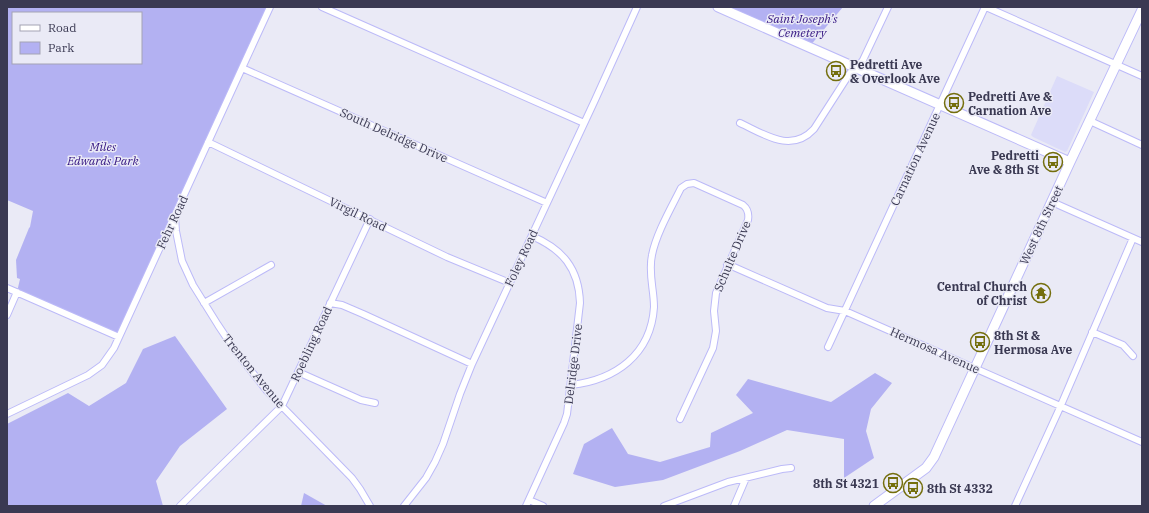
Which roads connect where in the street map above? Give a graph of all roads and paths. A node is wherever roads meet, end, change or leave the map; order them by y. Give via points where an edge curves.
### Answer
1 (270, 7) edge
2 (322, 7) edge
3 (637, 7) edge
4 (718, 7) edge
5 (888, 7) edge
6 (986, 7) edge
7 (1142, 10) edge
8 (1117, 65) junction
9 (242, 68) junction
10 (857, 68) junction
11 (1142, 76) edge
12 (941, 104) junction
13 (1090, 121) junction
14 (584, 123) junction
15 (740, 123) dead end
16 (208, 142) junction
17 (1142, 145) edge
18 (1070, 162) junction
19 (1052, 202) junction
20 (547, 203) junction
21 (175, 216) junction
22 (370, 219) junction
23 (532, 236) junction
24 (1133, 238) junction
25 (1142, 242) edge
26 (728, 264) junction
27 (271, 265) dead end
28 (510, 283) junction
29 (7, 288) edge
30 (17, 292) junction
31 (204, 303) junction
32 (330, 303) junction
33 (845, 310) junction
34 (7, 315) edge
35 (1092, 332) junction
36 (119, 337) junction
37 (828, 347) dead end
38 (1133, 356) dead end
39 (472, 364) junction
40 (976, 368) junction
41 (298, 372) junction
42 (571, 385) junction
43 (375, 403) dead end
44 (1060, 405) junction
45 (282, 406) junction
46 (7, 414) edge
47 (680, 419) dead end
48 (1142, 442) edge
49 (791, 468) dead end
50 (746, 478) junction
51 (529, 500) junction
52 (180, 506) edge
53 (370, 506) edge
54 (404, 506) edge
55 (526, 506) edge
56 (543, 506) edge
57 (664, 506) edge
58 (734, 506) edge
59 (874, 506) edge
60 (1015, 506) edge

1 - 9 street, Fehr Road
2 - 14 street
3 - 14 street, Foley Road
4 - 10 street
5 - 10 street
6 - 8 street
6 - 12 street, Carnation Avenue
7 - 8 street, West 8th Street
8 - 11 street
8 - 13 street, West 8th Street
9 - 16 street, Fehr Road
9 - 20 street, South Delridge Drive
10 - 12 street
10 - 15 street via 850,73 814,129 801,139 778,140
12 - 18 street
12 - 33 street, Carnation Avenue
13 - 17 street
13 - 18 street, West 8th Street
14 - 20 street, Foley Road
16 - 21 street, Fehr Road
16 - 22 street, Virgil Road
18 - 19 street, West 8th Street
19 - 24 street
19 - 40 street, West 8th Street
20 - 23 street, Foley Road
21 - 31 street, Trenton Avenue via 182,262
21 - 36 street, Fehr Road
22 - 28 street, Virgil Road
22 - 32 street, Roebling Road
23 - 28 street, Foley Road
23 - 42 street, Delridge Drive via 562,255 573,270 579,287 580,303
24 - 25 street
24 - 35 street
26 - 33 street, Hermosa Avenue via 827,308
26 - 42 street, Schulte Drive via 748,220 746,208 694,183 687,184 681,188 653,250 650,268 653,316 642,346 629,362 614,372 593,381
26 - 47 street, Schulte Drive via 714,300 716,331 713,348
27 - 31 street
28 - 39 street, Foley Road
29 - 30 street
30 - 34 street
30 - 36 street
31 - 45 street, Trenton Avenue via 238,354
32 - 39 street via 363,314
32 - 41 street, Roebling Road
33 - 37 street, Carnation Avenue
33 - 40 street, Hermosa Avenue
35 - 38 street via 1123,346
35 - 44 street
36 - 46 street, Fehr Road via 102,365 88,375
39 - 54 street, Foley Road via 435,462
40 - 44 street, Hermosa Avenue
40 - 59 street, West 8th Street via 931,463
41 - 43 street via 361,400
41 - 45 street, Roebling Road
42 - 51 street, Delridge Drive via 564,423
44 - 48 street, Hermosa Avenue
44 - 60 street
45 - 52 street, Roebling Road
45 - 53 street, Trenton Avenue via 352,478
49 - 50 street
50 - 57 street via 728,482
50 - 58 street
51 - 55 street, Delridge Drive
51 - 56 street

